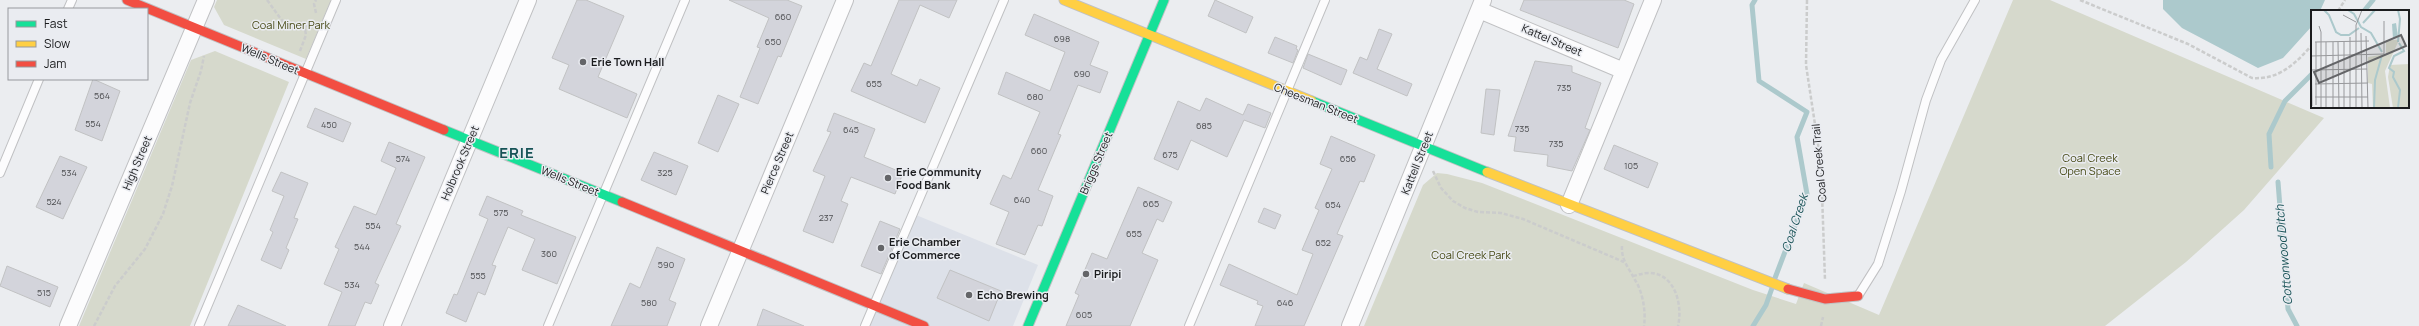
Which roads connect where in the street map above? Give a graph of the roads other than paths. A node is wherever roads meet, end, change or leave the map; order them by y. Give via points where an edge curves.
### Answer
1 (127, 0) edge
2 (206, 0) edge
3 (336, 0) edge
4 (528, 0) edge
5 (685, 0) edge
6 (845, 0) edge
7 (1004, 0) edge
8 (1064, 0) edge
9 (1164, 0) edge
10 (1325, 0) edge
11 (1653, 0) edge
12 (1975, 0) edge
13 (1481, 5) edge
14 (147, 8) edge
15 (148, 8) edge
16 (194, 27) junction
17 (1150, 36) junction
18 (1624, 71) junction
19 (304, 73) junction
20 (39, 80) edge
21 (1287, 91) junction
22 (470, 140) junction
23 (1424, 146) junction
24 (0, 173) edge
25 (602, 194) junction
26 (1569, 205) junction
27 (741, 250) junction
28 (1858, 296) joint
29 (874, 305) junction
30 (68, 326) edge
31 (199, 326) edge
32 (392, 326) edge
33 (548, 326) edge
34 (709, 326) edge
35 (865, 326) edge
36 (924, 326) edge
37 (1028, 326) edge
38 (1189, 326) edge
39 (1350, 326) edge

1 - 14 street, Wells Street
2 - 16 street, High Street
3 - 19 lane
4 - 22 street, Holbrook Street
5 - 25 lane
6 - 27 street, Pierce Street
7 - 29 lane
8 - 17 street, Cheesman Street
9 - 17 street, Briggs Street
10 - 21 lane
11 - 18 street
12 - 28 lane via 1941,60 1926,100 1878,264
13 - 18 street, Kattel Street
13 - 23 street, Kattell Street
15 - 16 street, Wells Street
16 - 19 street, Wells Street
16 - 30 street, High Street
17 - 21 street, Cheesman Street
17 - 37 street, Briggs Street
18 - 26 street
19 - 22 street, Wells Street
19 - 31 lane
20 - 24 lane
21 - 23 street, Cheesman Street
21 - 38 lane
22 - 25 street, Wells Street
22 - 32 street, Holbrook Street
23 - 26 street, Cheesman Street
23 - 39 street, Kattell Street
25 - 27 street, Wells Street
25 - 33 lane
26 - 28 street, Cheesman Street via 1797,292 1825,299
27 - 29 street, Wells Street
27 - 34 street, Pierce Street
29 - 35 lane
29 - 36 street, Wells Street

